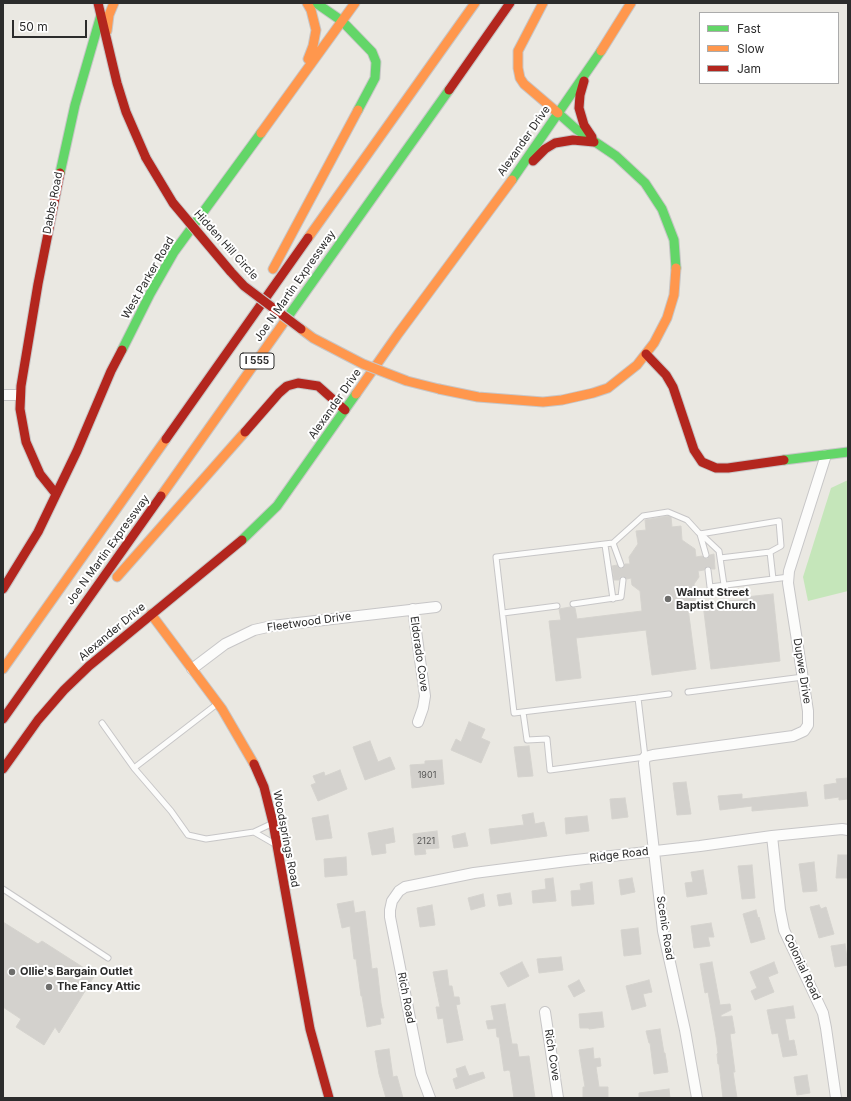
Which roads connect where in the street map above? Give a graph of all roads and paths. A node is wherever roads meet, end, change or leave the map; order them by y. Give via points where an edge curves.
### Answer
1 (98, 3) edge
2 (114, 3) edge
3 (307, 3) edge
4 (316, 3) edge
5 (354, 3) edge
6 (475, 3) edge
7 (510, 3) edge
8 (544, 3) edge
9 (631, 3) edge
10 (100, 15) junction
11 (342, 21) junction
12 (106, 40) junction
13 (588, 71) junction
14 (299, 78) junction
15 (558, 113) junction
16 (595, 142) junction
17 (491, 209) junction
18 (237, 338) junction
19 (646, 354) junction
20 (20, 394) junction
21 (3, 395) edge
22 (345, 410) junction
23 (848, 452) edge
24 (826, 454) junction
25 (56, 494) junction
26 (700, 534) junction
27 (613, 543) junction
28 (605, 544) junction
29 (770, 552) junction
30 (706, 555) dead end
31 (720, 558) junction
32 (621, 565) dead end
33 (708, 570) dead end
34 (789, 577) junction
35 (773, 579) junction
36 (623, 580) dead end
37 (724, 585) junction
38 (3, 589) edge
39 (613, 599) junction
40 (573, 604) dead end
41 (557, 606) dead end
42 (436, 607) dead end
43 (413, 609) junction
44 (503, 613) junction
45 (151, 614) junction
46 (52, 649) junction
47 (3, 669) edge
48 (192, 669) junction
49 (803, 677) junction
50 (688, 692) dead end
51 (669, 694) dead end
52 (638, 698) junction
53 (218, 703) junction
54 (523, 712) junction
55 (3, 719) edge
56 (418, 722) dead end
57 (102, 723) dead end
58 (645, 757) junction
59 (134, 768) junction
60 (3, 769) edge
61 (273, 823) junction
62 (848, 830) edge
63 (254, 832) junction
64 (772, 836) junction
65 (276, 845) junction
66 (654, 851) junction
67 (3, 890) edge
68 (395, 897) joint
69 (108, 958) dead end
70 (545, 1012) dead end
71 (329, 1098) edge
72 (430, 1098) edge
73 (558, 1098) edge
74 (697, 1098) edge
75 (836, 1098) edge

1 - 10 main road, Hidden Hill Circle
2 - 12 main road via 109,15
3 - 14 main road via 316,30 315,39
4 - 11 main road
5 - 11 main road, West Parker Road
6 - 18 main road, Joe N Martin Expressway / I 555
7 - 46 main road, Joe N Martin Expressway / I 555
8 - 15 main road, Hidden Hill Circle via 518,51 518,68 524,84
9 - 13 main road, Alexander Drive
10 - 12 main road, Hidden Hill Circle
10 - 20 main road, Dabbs Road via 62,162
11 - 14 main road, West Parker Road
11 - 18 main road via 372,52 376,62 375,78
12 - 19 main road, Hidden Hill Circle, bridge via 126,112 146,158 173,203 235,276 267,304 313,338 363,364 407,381 478,398 514,401 562,400 608,388
13 - 15 main road, Alexander Drive
13 - 16 main road via 581,90 579,108 584,125
14 - 25 main road, West Parker Road via 174,252 111,371
15 - 16 main road, Hidden Hill Circle
15 - 17 main road, Alexander Drive
16 - 17 main road via 563,141 545,149
16 - 19 main road, Hidden Hill Circle via 616,156 645,183 662,209 674,240 674,295 659,335
17 - 22 main road, Alexander Drive
18 - 47 main road, Joe N Martin Expressway / I 555
19 - 24 main road via 666,375 673,387 696,456 702,462 716,468 728,468
20 - 21 street
20 - 25 main road, Dabbs Road via 26,442 40,474
22 - 45 main road, Alexander Drive via 277,506 244,538
22 - 46 main road via 325,391 314,385 287,386
23 - 24 main road
24 - 34 street, Dupwe Drive via 790,566
25 - 38 main road, West Parker Road via 38,532
26 - 27 lane via 687,520 668,512 644,516
26 - 29 lane via 779,521 781,546
26 - 30 lane
26 - 31 lane via 719,551
27 - 28 lane
27 - 32 lane
28 - 39 lane
28 - 44 lane via 496,557
29 - 31 lane
29 - 35 lane
31 - 37 lane
33 - 37 lane via 710,587
34 - 35 lane
34 - 49 street, Dupwe Drive
35 - 37 lane
36 - 39 lane via 621,598
39 - 40 lane
41 - 44 lane
42 - 43 street, Fleetwood Drive
43 - 48 street, Fleetwood Drive via 254,630 225,644
43 - 56 street, Eldorado Cove via 425,696 424,708
44 - 54 lane via 514,713
45 - 48 main road, Woodsprings Road
45 - 60 main road, Alexander Drive via 64,690 38,720
46 - 55 main road, Joe N Martin Expressway / I 555
48 - 53 main road, Woodsprings Road
49 - 50 lane
49 - 58 street, Dupwe Drive via 808,711 808,725 804,731 793,736
51 - 52 lane
52 - 54 lane
52 - 58 lane
53 - 59 lane
53 - 61 main road, Woodsprings Road via 252,760 264,786
54 - 58 lane via 527,740 547,739 550,770
57 - 59 lane
58 - 66 street, Scenic Road
59 - 63 lane via 188,835 206,839
61 - 63 lane
61 - 65 main road, Woodsprings Road
62 - 64 street, Ridge Road
63 - 65 lane
64 - 66 street, Ridge Road
64 - 75 street, Colonial Road via 784,930 822,1013
65 - 71 main road, Woodsprings Road via 310,1029
66 - 68 street, Ridge Road via 474,873 409,886
66 - 74 street, Scenic Road via 663,931
67 - 69 lane
68 - 72 street, Rich Road via 391,904 390,917 421,1074
70 - 73 street, Rich Cove

